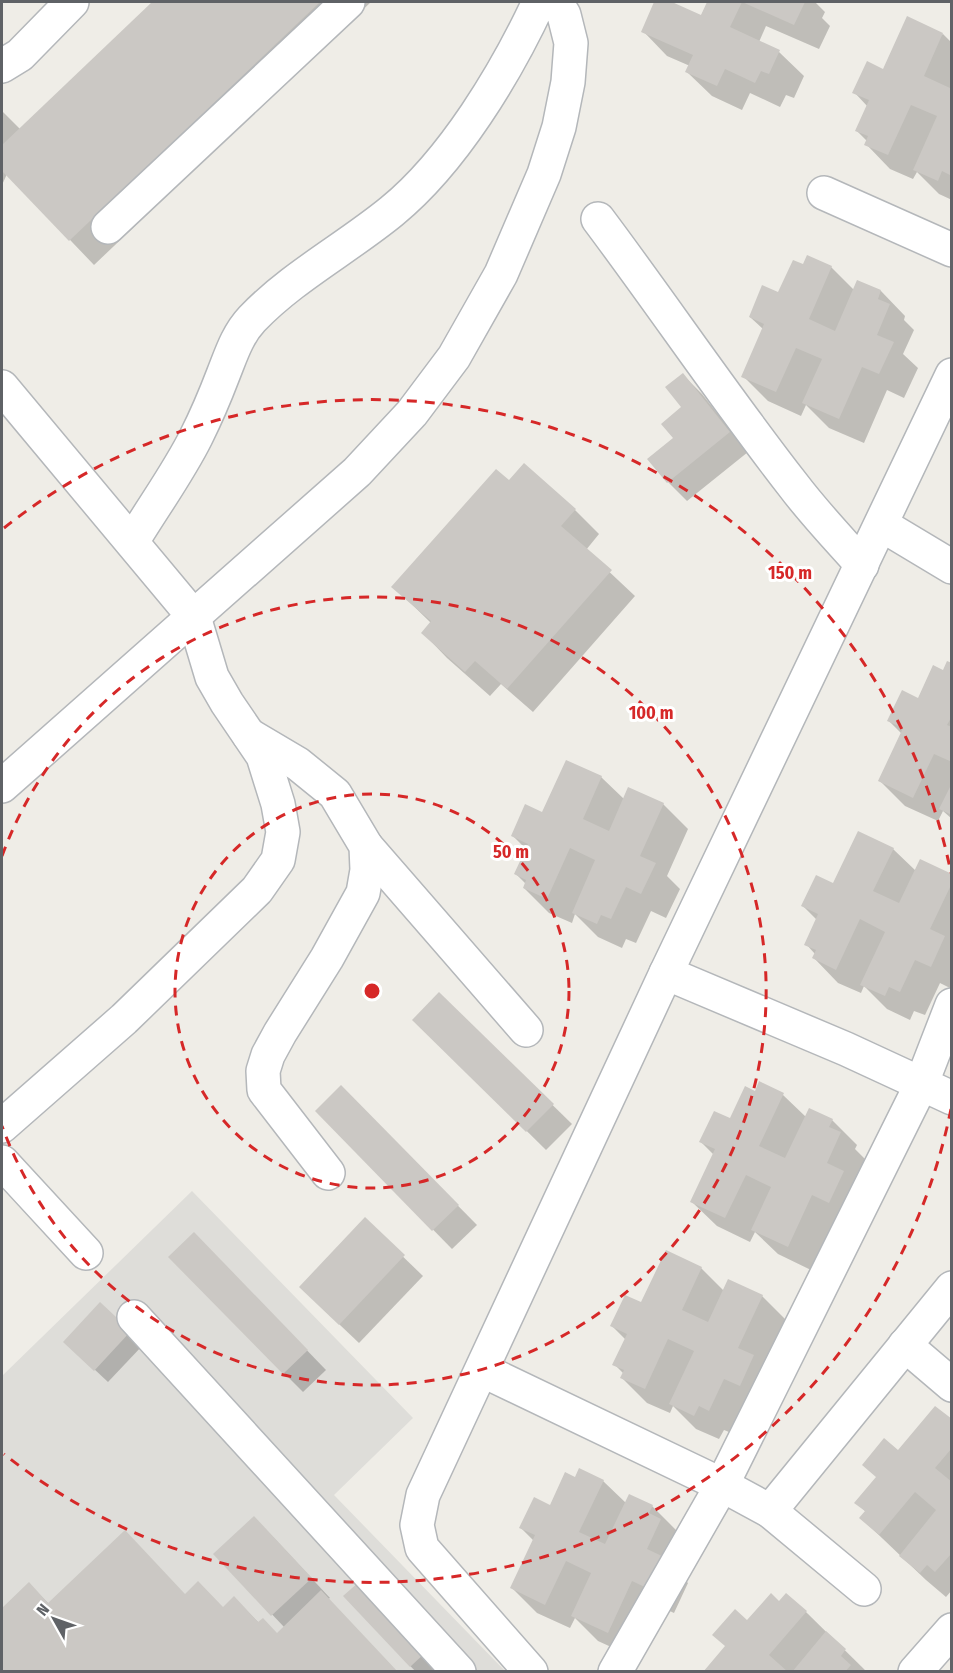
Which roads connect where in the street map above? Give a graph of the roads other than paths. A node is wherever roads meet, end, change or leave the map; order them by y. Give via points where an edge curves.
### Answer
1 (72, 2) edge
2 (348, 2) edge
3 (539, 2) edge
4 (556, 2) edge
5 (2, 66) edge
6 (824, 193) dead end
7 (598, 219) dead end
8 (108, 227) dead end
9 (951, 250) edge
10 (951, 375) edge
11 (2, 387) edge
12 (882, 525) junction
13 (132, 542) junction
14 (862, 565) junction
15 (951, 567) edge
16 (194, 617) junction
17 (248, 735) junction
18 (2, 786) edge
19 (366, 846) junction
20 (666, 973) junction
21 (951, 1005) edge
22 (526, 1030) dead end
23 (921, 1085) junction
24 (951, 1098) edge
25 (2, 1126) edge
26 (2, 1162) edge
27 (328, 1173) dead end
28 (86, 1253) dead end
29 (951, 1288) edge
30 (134, 1317) dead end
31 (905, 1345) junction
32 (482, 1370) junction
33 (951, 1384) edge
34 (722, 1485) junction
35 (770, 1511) junction
36 (864, 1589) dead end
37 (951, 1630) edge
38 (459, 1671) edge
39 (531, 1671) edge
40 (615, 1671) edge
41 (915, 1671) edge

1 - 5 street via 20,55
2 - 8 street
3 - 13 street via 491,92 420,186 251,320 235,342 195,440
4 - 16 street via 564,15 571,43 559,127 544,174 501,274 454,357 412,413 357,472
6 - 9 street
7 - 14 street via 795,487
10 - 12 street
11 - 13 street
12 - 14 street
12 - 15 street
13 - 16 street
14 - 20 street
16 - 17 street via 212,677
16 - 18 street
17 - 19 street via 298,764 335,794
17 - 25 street via 263,756 278,804 283,832 278,860 257,890 124,1019
19 - 22 street
19 - 27 street via 363,893 279,1033 262,1071 264,1090
20 - 23 street
20 - 32 street
21 - 23 street
23 - 24 street
23 - 34 street
26 - 28 street
29 - 31 street
30 - 38 street
31 - 33 street
31 - 35 street
32 - 34 street
32 - 39 street via 423,1495 417,1526 422,1548
34 - 35 street
34 - 40 street
35 - 36 street
37 - 41 street

